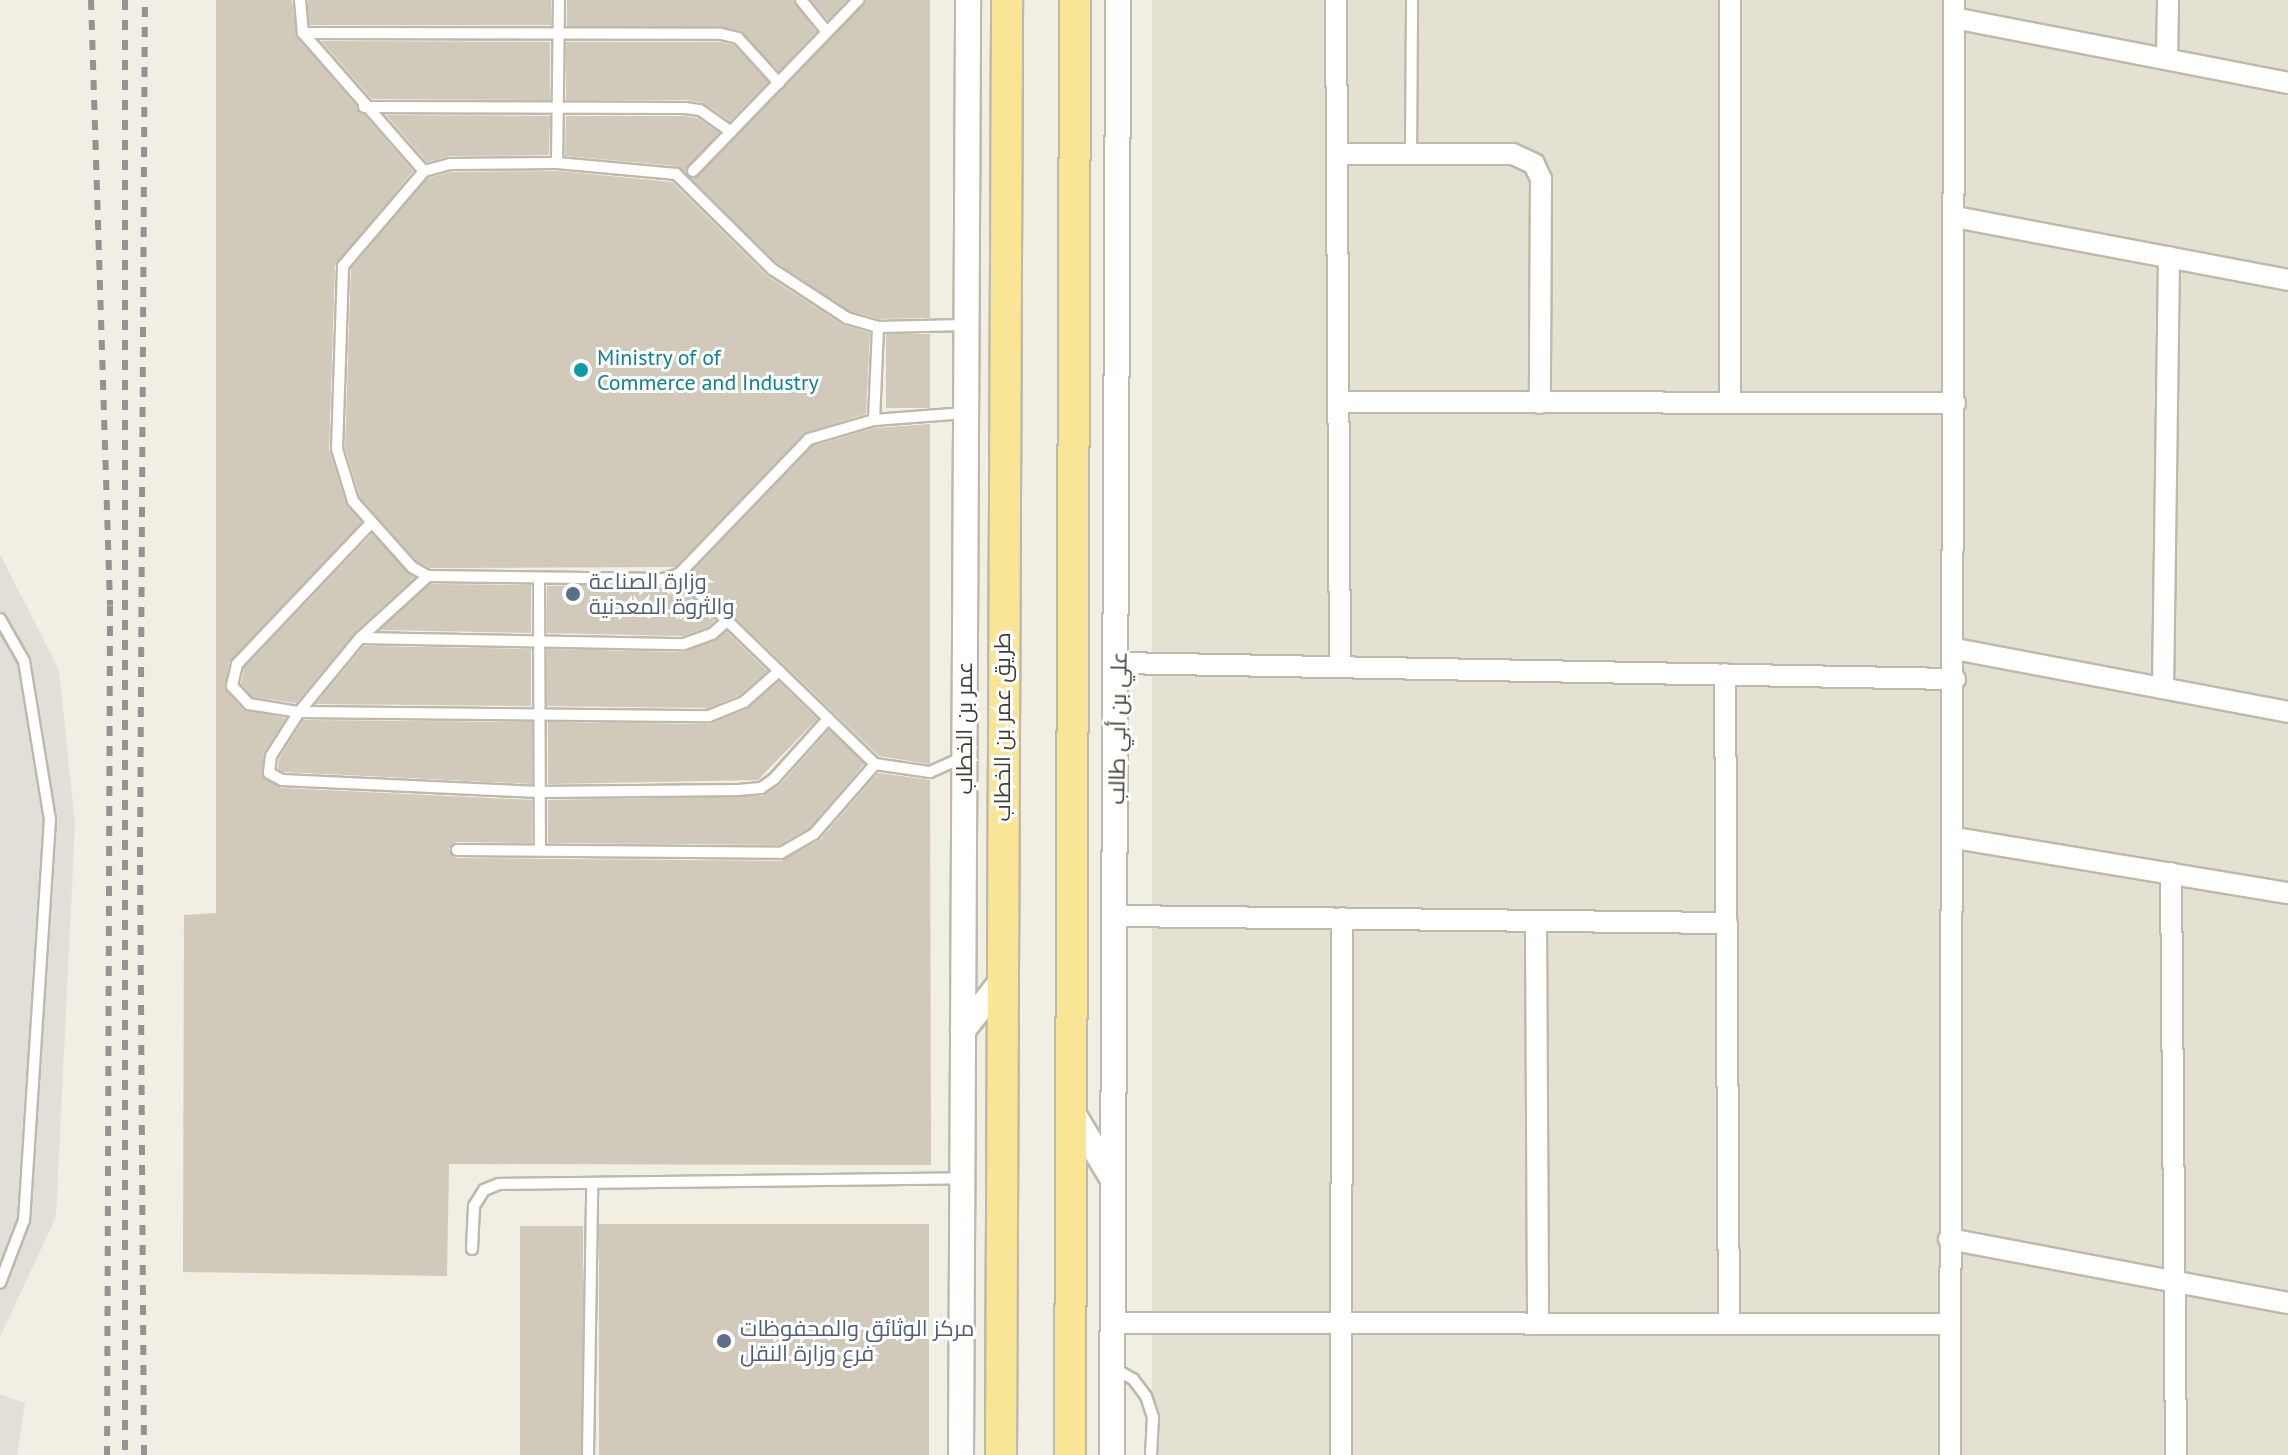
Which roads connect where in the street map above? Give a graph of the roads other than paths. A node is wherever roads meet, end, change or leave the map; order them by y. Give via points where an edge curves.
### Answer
1 (300, 0) edge
2 (559, 0) edge
3 (801, 0) edge
4 (858, 0) edge
5 (968, 0) edge
6 (1007, 0) edge
7 (1075, 0) edge
8 (1118, 0) edge
9 (1336, 0) edge
10 (1412, 0) edge
11 (1730, 0) edge
12 (2168, 0) edge
13 (1954, 9) edge
14 (558, 32) junction
15 (827, 32) junction
16 (303, 33) junction
17 (2167, 59) junction
18 (779, 83) junction
19 (2288, 83) edge
20 (556, 104) junction
21 (364, 107) junction
22 (731, 132) junction
23 (1337, 154) junction
24 (1411, 154) junction
25 (557, 163) junction
26 (424, 171) junction
27 (693, 171) dead end
28 (1955, 217) junction
29 (2169, 257) junction
30 (2288, 280) edge
31 (965, 325) junction
32 (878, 327) junction
33 (1339, 402) junction
34 (1540, 403) junction
35 (1730, 403) junction
36 (1955, 403) junction
37 (965, 413) junction
38 (874, 420) junction
39 (370, 524) junction
40 (679, 574) junction
41 (428, 576) junction
42 (539, 579) junction
43 (0, 619) edge
44 (727, 621) junction
45 (360, 638) junction
46 (539, 640) junction
47 (1955, 649) junction
48 (1119, 663) junction
49 (1340, 667) junction
50 (779, 671) junction
51 (1725, 674) junction
52 (1955, 679) junction
53 (2163, 688) junction
54 (299, 712) junction
55 (2288, 712) edge
56 (539, 718) junction
57 (828, 719) junction
58 (965, 757) junction
59 (875, 764) junction
60 (539, 792) junction
61 (1955, 838) junction
62 (540, 849) junction
63 (457, 850) dead end
64 (2171, 873) junction
65 (2288, 893) edge
66 (1116, 916) junction
67 (1342, 918) junction
68 (1536, 921) junction
69 (1727, 923) junction
70 (1001, 982) junction
71 (963, 1030) junction
72 (1071, 1110) junction
73 (962, 1178) junction
74 (1113, 1180) junction
75 (592, 1186) junction
76 (1949, 1239) junction
77 (472, 1249) dead end
78 (2174, 1279) junction
79 (0, 1283) edge
80 (2288, 1303) edge
81 (1113, 1323) junction
82 (1341, 1323) junction
83 (1538, 1324) junction
84 (1729, 1324) junction
85 (1947, 1324) junction
86 (1113, 1368) junction
87 (588, 1455) edge
88 (961, 1455) edge
89 (1001, 1455) edge
90 (1070, 1455) edge
91 (1112, 1455) edge
92 (1151, 1455) edge
93 (1341, 1455) edge
94 (1950, 1455) edge
95 (2176, 1455) edge

1 - 16 lane
2 - 14 lane
3 - 15 lane
4 - 15 lane
5 - 31 street, عمر بن الخطاب
6 - 70 main road, طريق عمر بن الخطاب
7 - 72 main road
8 - 48 street, علي بن أبي طالب
9 - 23 street
10 - 24 lane
11 - 35 street
12 - 17 street
13 - 17 street
13 - 28 street
14 - 16 lane
14 - 18 lane via 738,38
14 - 20 lane
15 - 18 lane
16 - 21 lane
17 - 19 street
18 - 22 lane
20 - 21 lane
20 - 22 lane via 700,110
20 - 25 lane
21 - 26 lane
22 - 27 lane
23 - 24 street
23 - 33 street
24 - 34 street via 1513,154 1528,159 1539,171
25 - 26 lane via 450,164
25 - 32 lane via 676,174 792,285 847,318
26 - 39 lane via 343,266 337,449 342,476
28 - 29 street
28 - 36 street
29 - 30 street
29 - 53 street
31 - 32 lane
31 - 37 street, عمر بن الخطاب
32 - 38 lane
33 - 34 street
33 - 49 street
34 - 35 street
35 - 36 street
36 - 47 street
37 - 38 lane
37 - 58 street, عمر بن الخطاب
38 - 40 lane via 809,439 795,450
39 - 41 lane
39 - 54 lane via 233,674 232,686 249,704
40 - 42 lane via 664,579
40 - 44 lane
41 - 42 lane
41 - 45 lane
42 - 46 lane
43 - 79 lane via 24,661 50,819 24,1220
44 - 46 lane via 712,634 684,644
44 - 50 lane
45 - 46 lane
45 - 54 lane
46 - 56 lane
47 - 52 street
47 - 53 street
48 - 49 street
48 - 66 street, علي بن أبي طالب
49 - 51 street
50 - 56 lane via 744,702 709,716
50 - 57 lane
51 - 52 street
51 - 69 street
52 - 61 street
53 - 55 street
54 - 56 lane
54 - 60 lane via 271,756 269,773 282,780
56 - 60 lane
57 - 59 lane
57 - 60 lane via 761,788
58 - 59 lane via 930,772
58 - 71 street, عمر بن الخطاب
59 - 62 lane via 814,834 781,853
60 - 62 lane
61 - 64 street
61 - 76 street
62 - 63 lane
64 - 65 street
64 - 78 street
66 - 67 street
66 - 74 street, علي بن أبي طالب
67 - 68 street
67 - 82 street
68 - 69 street
68 - 83 street
69 - 84 street
70 - 71 street
70 - 89 main road, طريق عمر بن الخطاب
71 - 73 street, عمر بن الخطاب
72 - 74 street
72 - 90 main road
73 - 75 lane
73 - 88 street, عمر بن الخطاب
74 - 81 street, علي بن أبي طالب
75 - 77 lane via 499,1184 484,1190 474,1206
75 - 87 lane
76 - 78 street
76 - 85 street
78 - 80 street
78 - 95 street
81 - 82 street
81 - 86 street, علي بن أبي طالب
82 - 83 street
82 - 93 street
83 - 84 street
84 - 85 street
85 - 94 street
86 - 91 street, علي بن أبي طالب
86 - 92 lane via 1133,1379 1146,1396 1153,1417

